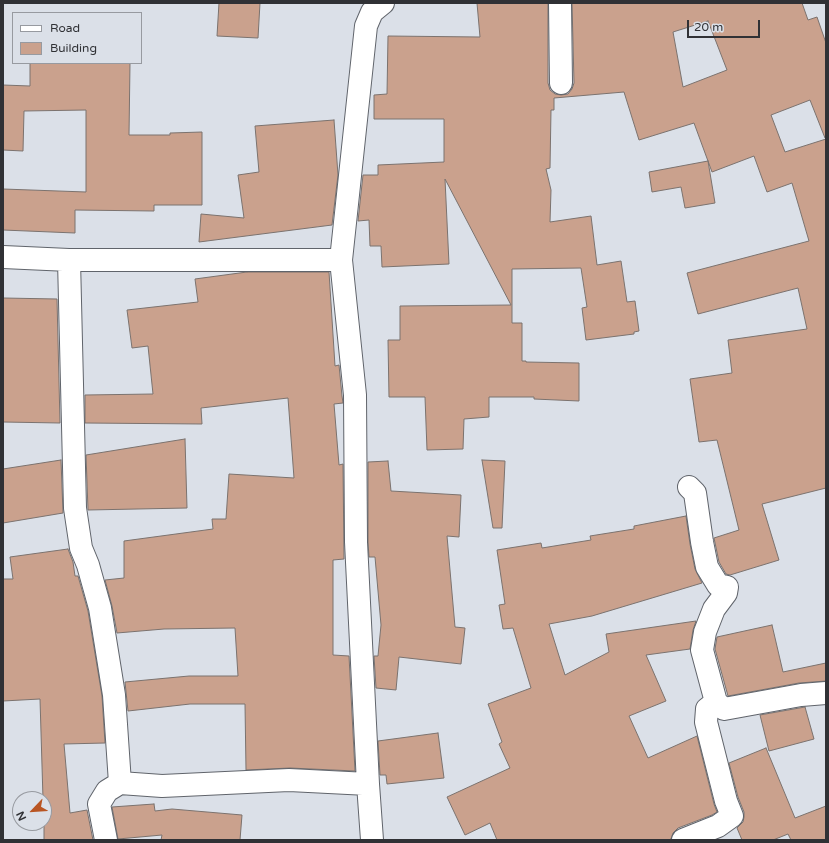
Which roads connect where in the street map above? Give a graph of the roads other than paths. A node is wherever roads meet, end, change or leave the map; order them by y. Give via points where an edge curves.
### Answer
1 (383, 3) edge
2 (560, 3) edge
3 (561, 83) dead end
4 (3, 257) edge
5 (69, 260) junction
6 (341, 260) junction
7 (689, 487) dead end
8 (826, 693) edge
9 (716, 702) junction
10 (120, 783) junction
11 (368, 784) junction
12 (106, 840) edge
13 (372, 840) edge
14 (683, 840) edge

1 - 6 street via 372,12 366,26
2 - 3 street
4 - 5 street
5 - 6 street
5 - 10 street via 75,508 81,548 100,608 114,695
6 - 11 street via 355,395 356,542
7 - 9 street via 695,493 707,567 718,585 727,587 726,593 714,609 702,650
8 - 9 street via 724,709
9 - 14 street via 707,709 706,722 732,816 718,826
10 - 11 street via 162,786 289,780
10 - 12 street via 107,792 99,804
11 - 13 street

